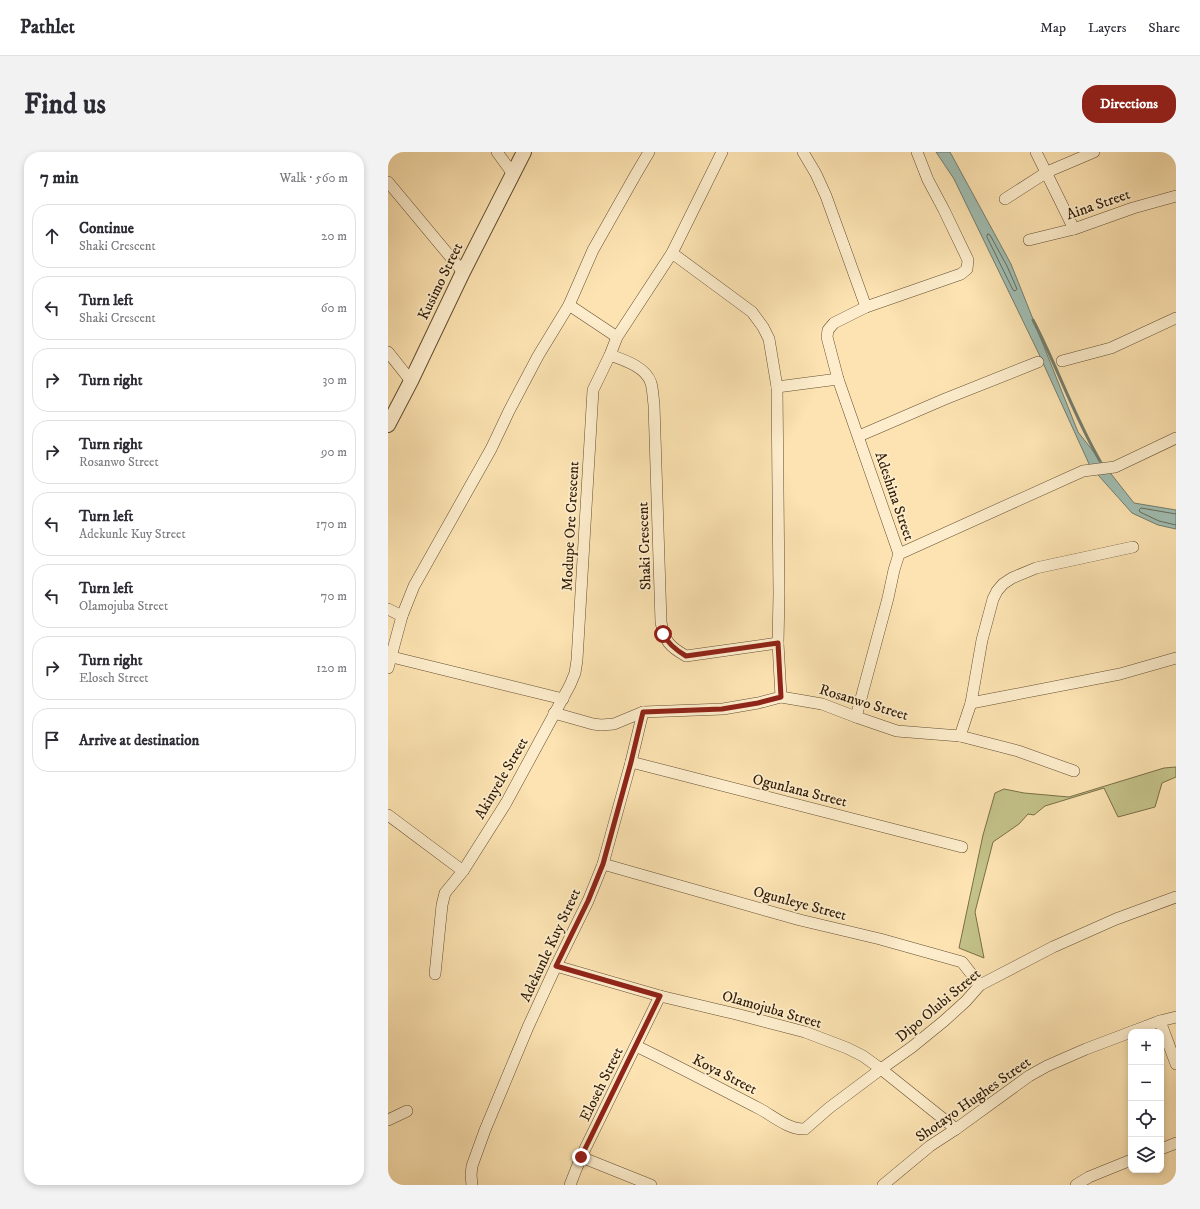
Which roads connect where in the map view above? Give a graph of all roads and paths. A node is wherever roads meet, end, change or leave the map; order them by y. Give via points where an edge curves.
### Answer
1 (496, 152) edge
2 (524, 152) edge
3 (649, 152) edge
4 (722, 152) edge
5 (803, 152) edge
6 (917, 152) edge
7 (1036, 152) edge
8 (1094, 152) edge
9 (1047, 172) junction
10 (513, 174) junction
11 (388, 182) edge
12 (1176, 196) edge
13 (1005, 199) dead end
14 (1074, 229) junction
15 (1029, 240) dead end
16 (672, 253) junction
17 (463, 272) junction
18 (569, 305) junction
19 (866, 307) junction
20 (1176, 318) edge
21 (617, 337) junction
22 (388, 352) edge
23 (610, 355) junction
24 (1062, 361) dead end
25 (1038, 362) dead end
26 (838, 379) junction
27 (410, 381) junction
28 (777, 387) junction
29 (388, 425) edge
30 (859, 436) junction
31 (1176, 438) edge
32 (1133, 547) dead end
33 (899, 554) junction
34 (388, 609) edge
35 (402, 616) junction
36 (778, 643) junction
37 (392, 657) junction
38 (1176, 658) edge
39 (388, 668) edge
40 (781, 697) junction
41 (563, 699) junction
42 (971, 702) junction
43 (643, 712) junction
44 (554, 713) junction
45 (856, 717) junction
46 (960, 736) junction
47 (631, 762) junction
48 (1074, 771) dead end
49 (388, 815) edge
50 (962, 847) dead end
51 (603, 864) junction
52 (463, 871) junction
53 (1176, 897) edge
54 (556, 966) junction
55 (435, 974) dead end
56 (980, 985) junction
57 (660, 996) junction
58 (1176, 1017) edge
59 (1160, 1021) junction
60 (1139, 1029) edge
61 (1128, 1033) edge
62 (636, 1046) junction
63 (1176, 1064) edge
64 (881, 1069) junction
65 (407, 1112) dead end
66 (388, 1120) edge
67 (800, 1129) joint
68 (956, 1129) junction
69 (1176, 1143) edge
70 (1164, 1148) edge
71 (581, 1157) junction
72 (1128, 1162) edge
73 (1090, 1181) edge
74 (472, 1185) edge
75 (570, 1185) edge
76 (651, 1185) edge
77 (883, 1185) edge
78 (1076, 1185) edge

1 - 10 street
2 - 10 street, Kusimo Street
3 - 18 street via 593,250
4 - 16 street, Modupe Ore Crescent
5 - 19 street via 826,196
6 - 19 street via 928,180 968,260 967,269 961,274
7 - 9 street
8 - 9 street
9 - 13 street
9 - 14 street
10 - 17 street, Kusimo Street
11 - 17 street
12 - 14 street, Aina Street
14 - 15 street, Aina Street
16 - 21 street, Modupe Ore Crescent
16 - 28 street via 752,312 769,339
17 - 27 street, Kusimo Street
18 - 21 street
18 - 35 street via 538,356 487,456 414,586
19 - 26 street, Adeshina Street via 834,323 828,330 827,337
20 - 24 street via 1111,348
21 - 23 street, Modupe Ore Crescent
22 - 27 street
23 - 36 street, Shaki Crescent via 644,371 651,382 654,405 661,622 667,642 686,656
23 - 41 street, Modupe Ore Crescent via 593,390 577,660 575,673
25 - 30 street
26 - 28 street
26 - 30 street, Adeshina Street
27 - 29 street, Kusimo Street
28 - 36 street
30 - 33 street, Adeshina Street
31 - 33 street via 1115,467 1083,471
32 - 42 street via 1036,568 1003,584 993,599 982,640
33 - 45 street, Adeshina Street
34 - 35 street
35 - 37 street
36 - 40 street
37 - 39 street
37 - 41 street
38 - 42 street via 1120,674
40 - 43 street, Rosanwo Street via 722,709
40 - 45 street, Rosanwo Street via 822,704
41 - 44 street, Akinyele Street
42 - 46 street
43 - 44 street via 614,724 602,725
43 - 47 street, Adekunle Kuy Street
44 - 52 street, Akinyele Street via 506,803
45 - 46 street, Rosanwo Street via 897,731
46 - 48 street, Rosanwo Street via 1018,751
47 - 50 street, Ogunlana Street
47 - 51 street, Adekunle Kuy Street
49 - 52 street
51 - 54 street, Adekunle Kuy Street
51 - 56 street, Ogunleye Street via 800,920 962,962
52 - 55 street, Akinyele Street via 445,893
53 - 56 street, Dipo Olubi Street via 1116,919 1053,947
54 - 57 street, Olamojuba Street
54 - 74 street, Adekunle Kuy Street via 483,1137 472,1166
56 - 64 street, Dipo Olubi Street via 944,1021
57 - 62 street, Eloseh Street
57 - 64 street, Olamojuba Street via 804,1032 847,1048
58 - 59 street, Shotayo Hughes Street
59 - 60 street, Shotayo Hughes Street
59 - 63 street
61 - 68 street, Shotayo Hughes Street via 1086,1049 1029,1076
62 - 67 street, Koya Street
62 - 71 street, Eloseh Street
64 - 67 street, Dipo Olubi Street via 805,1129
64 - 68 street, Olamojuba Street
65 - 66 street
68 - 77 street, Shotayo Hughes Street via 930,1146
69 - 70 street
71 - 75 street, Eloseh Street
71 - 76 street
72 - 73 street
73 - 78 street

